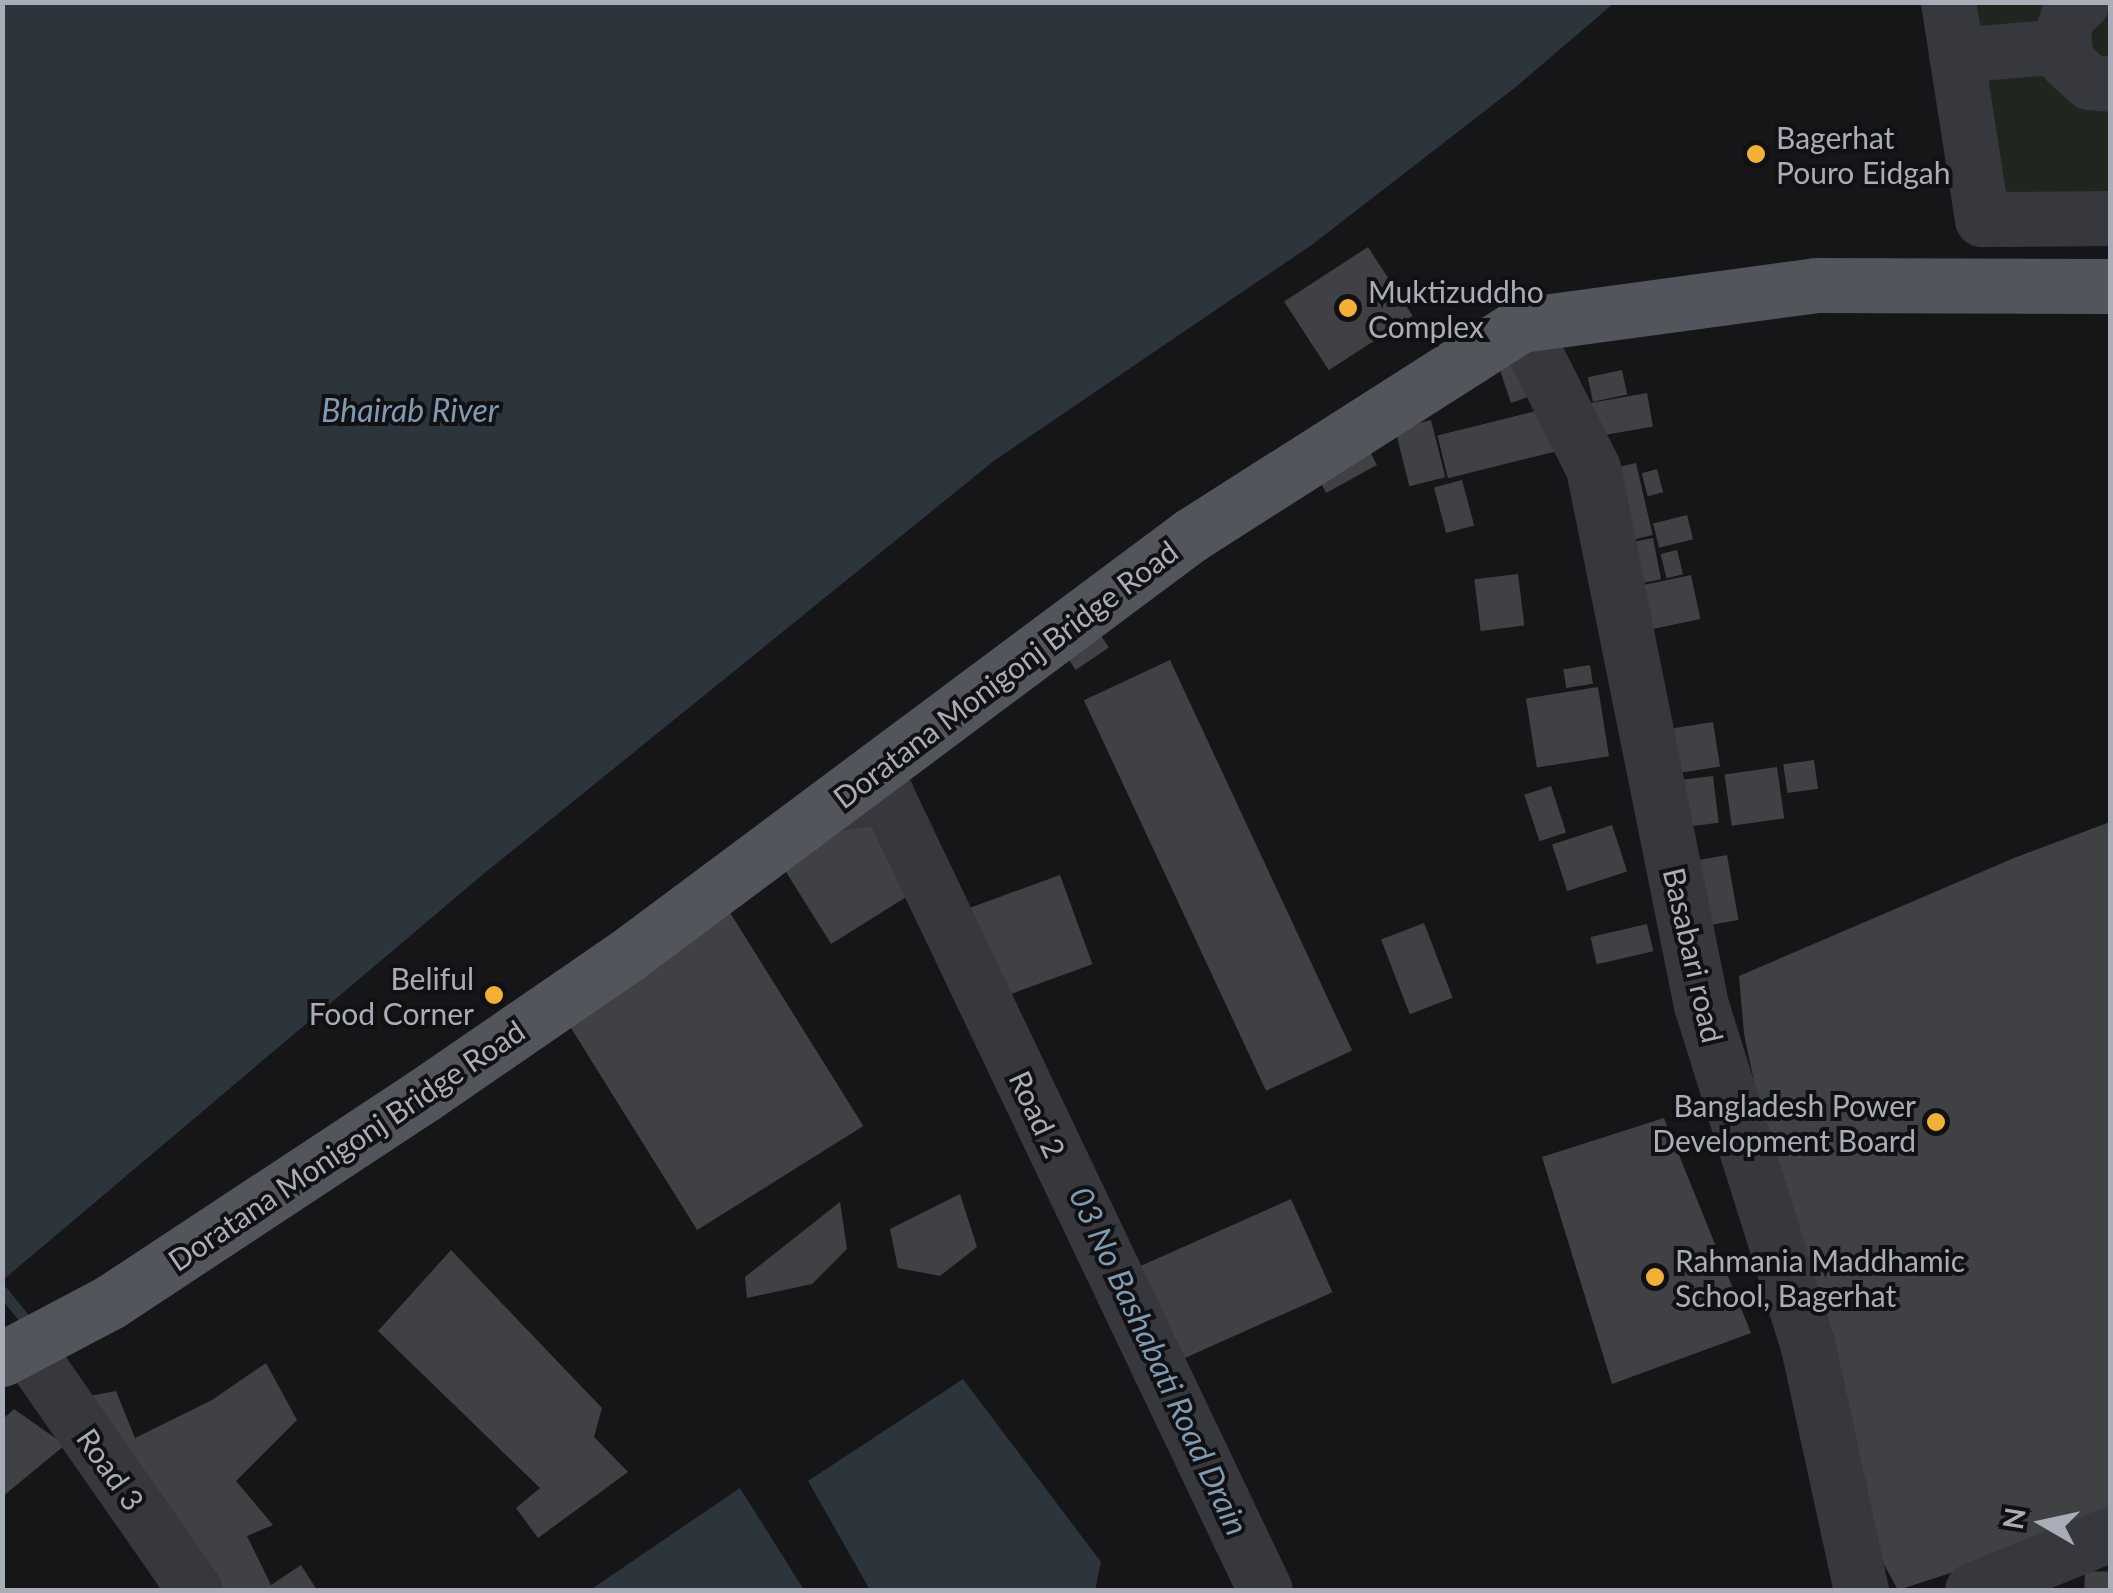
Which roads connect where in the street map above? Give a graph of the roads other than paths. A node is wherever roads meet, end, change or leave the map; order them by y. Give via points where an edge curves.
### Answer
1 (2072, 24) edge
2 (1952, 29) edge
3 (2110, 86) edge
4 (2110, 218) edge
5 (2110, 286) edge
6 (1521, 325) junction
7 (831, 804) junction
8 (14, 1353) edge
9 (2110, 1534) edge
10 (195, 1590) edge
11 (1266, 1590) edge
12 (1860, 1590) edge
13 (1972, 1590) edge

1 - 2 street
1 - 3 street via 2076,74
2 - 4 street via 1982,219
5 - 6 main road, Doratana Monigonj Bridge Road via 1815,285
6 - 7 main road, Doratana Monigonj Bridge Road via 1191,535
6 - 12 street, Basabari road via 1593,468 1701,1005 1808,1347
7 - 8 main road, Doratana Monigonj Bridge Road via 424,1095 110,1302
7 - 11 street, Road 2 via 888,796
8 - 10 street, Road 3
9 - 13 street

